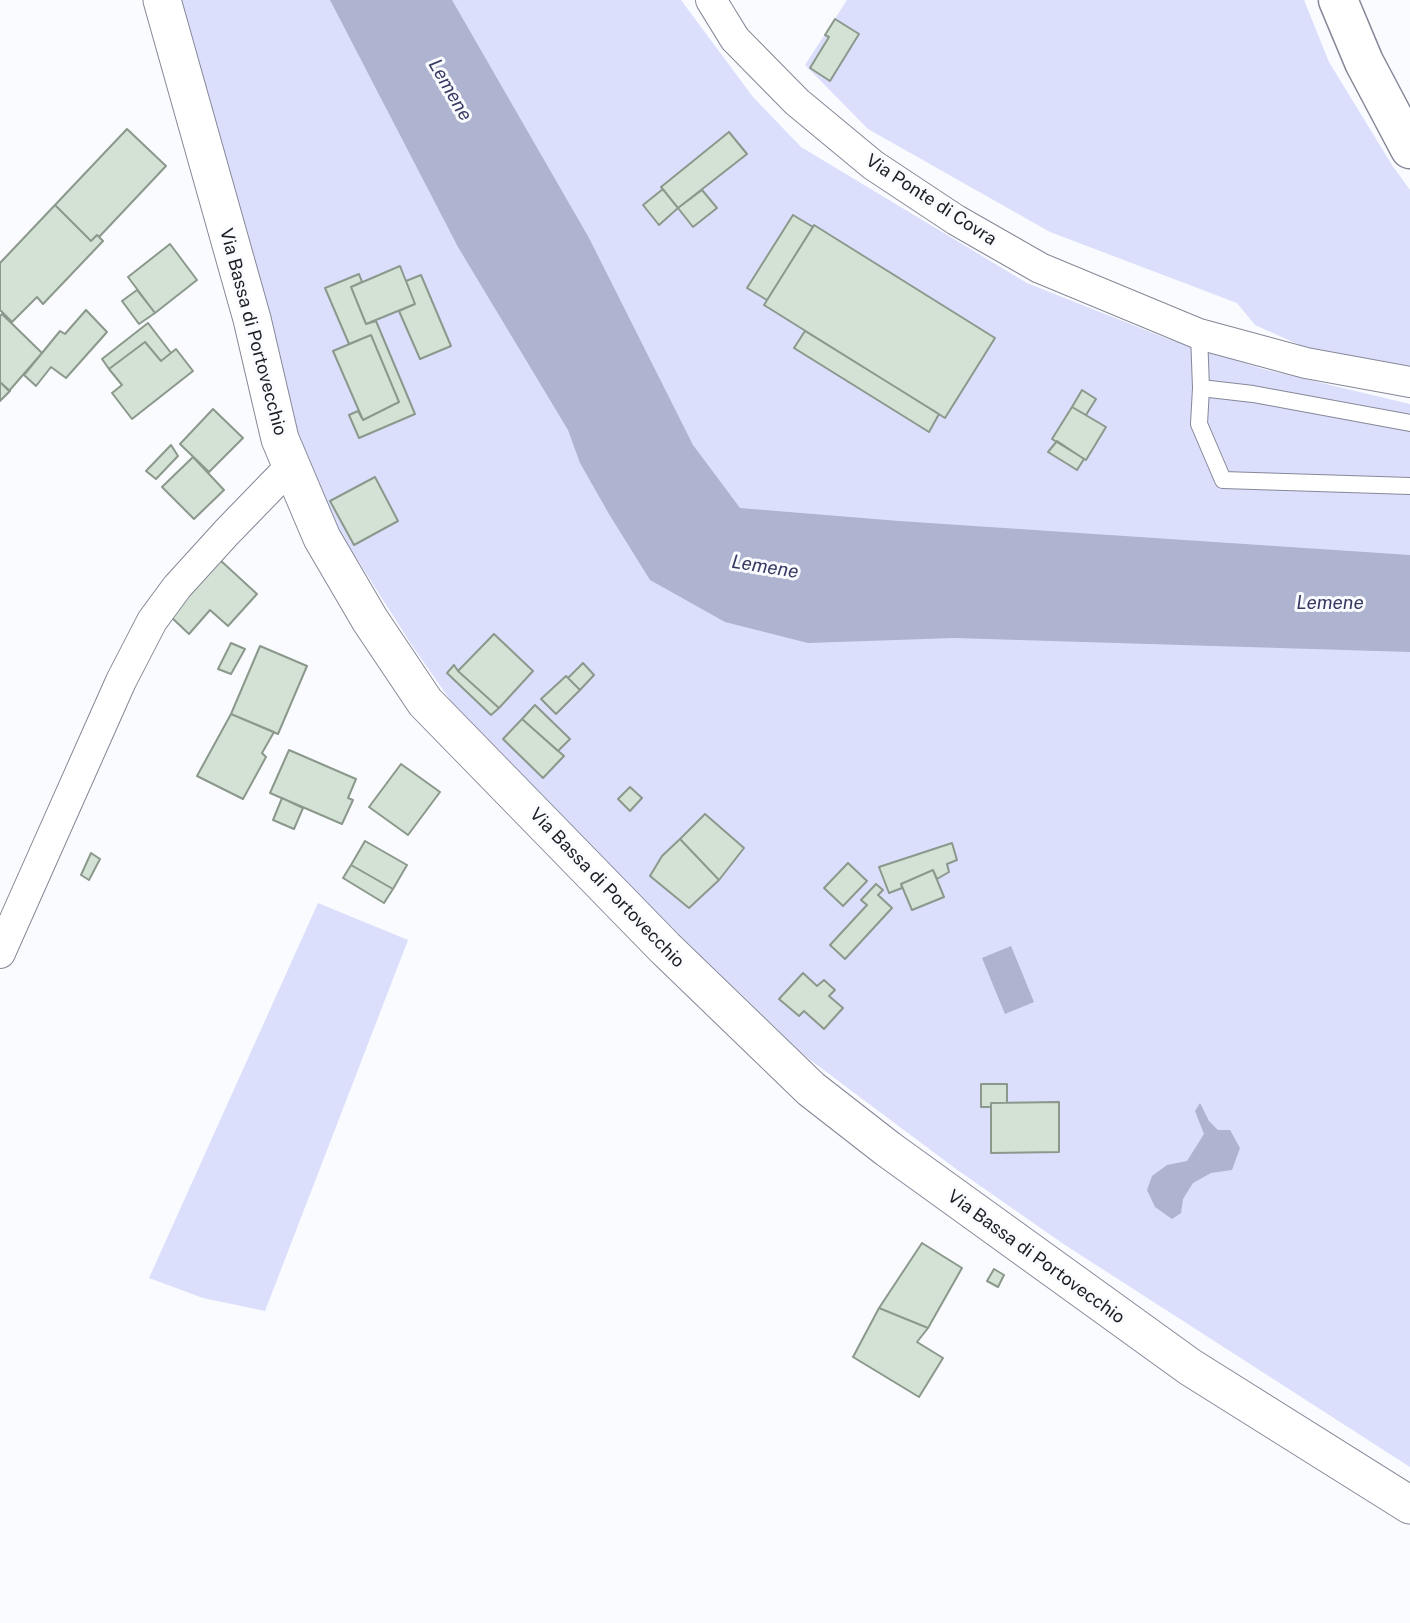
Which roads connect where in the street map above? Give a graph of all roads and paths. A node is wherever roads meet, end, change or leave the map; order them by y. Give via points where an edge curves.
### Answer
1 (162, 0) edge
2 (711, 0) edge
3 (1338, 0) edge
4 (1410, 149) edge
5 (1199, 334) junction
6 (1410, 382) edge
7 (1201, 388) junction
8 (1410, 423) edge
9 (292, 465) junction
10 (1410, 485) edge
11 (0, 953) edge
12 (1410, 1504) edge

1 - 9 street, Via Bassa di Portovecchio via 252,319 280,439
2 - 5 street, Via Ponte di Covra via 735,39 797,102 873,165 1040,268
3 - 4 main road via 1364,62
5 - 6 street, Via Ponte di Covra via 1306,363
5 - 7 lane
7 - 8 lane
7 - 10 lane via 1199,424 1223,480
9 - 11 street via 177,587 152,621
9 - 12 street, Via Bassa di Portovecchio via 322,538 425,702 801,1080 888,1149 1190,1367

